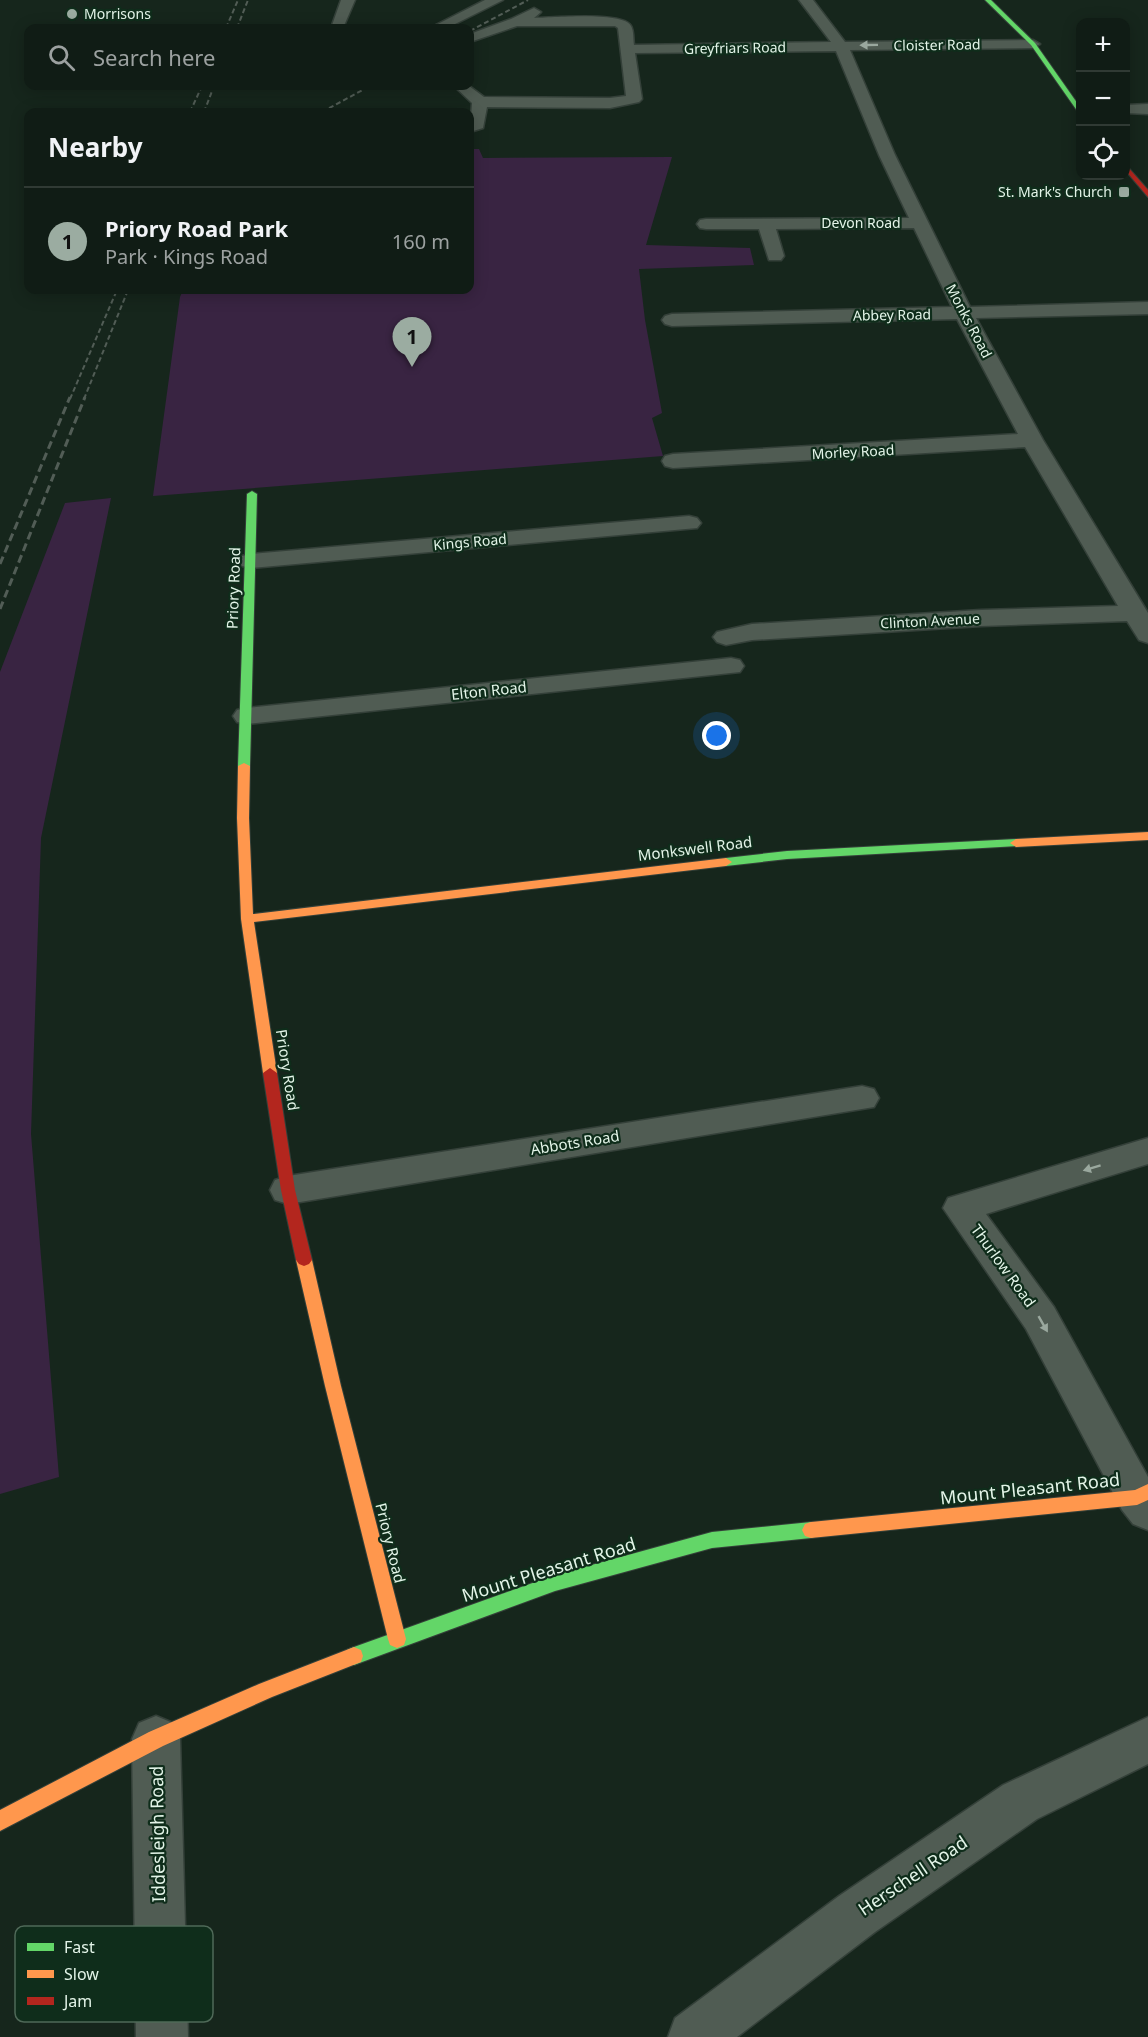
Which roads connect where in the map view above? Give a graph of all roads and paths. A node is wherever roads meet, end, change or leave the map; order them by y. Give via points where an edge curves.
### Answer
1 (348, 0) edge
2 (496, 0) edge
3 (806, 0) edge
4 (988, 0) edge
5 (548, 6) dead end
6 (516, 22) junction
7 (339, 24) edge
8 (445, 24) edge
9 (474, 37) edge
10 (1033, 44) junction
11 (841, 46) junction
12 (628, 48) junction
13 (466, 90) edge
14 (480, 102) junction
15 (1076, 104) edge
16 (1130, 109) edge
17 (1148, 109) edge
18 (474, 126) edge
19 (1130, 173) edge
20 (1148, 195) edge
21 (919, 223) junction
22 (706, 224) dead end
23 (766, 224) junction
24 (776, 256) dead end
25 (1148, 308) edge
26 (964, 313) junction
27 (672, 320) dead end
28 (1032, 440) junction
29 (673, 461) dead end
30 (252, 494) dead end
31 (689, 523) dead end
32 (251, 561) junction
33 (1135, 613) junction
34 (1148, 635) edge
35 (726, 637) dead end
36 (730, 666) dead end
37 (247, 716) junction
38 (1148, 836) edge
39 (247, 919) junction
40 (862, 1098) dead end
41 (1148, 1151) edge
42 (288, 1190) junction
43 (1144, 1500) edge
44 (397, 1639) junction
45 (156, 1739) junction
46 (1148, 1740) edge
47 (0, 1821) edge
48 (160, 1926) edge
49 (162, 2022) edge
50 (162, 2037) edge
51 (694, 2037) edge

1 - 7 street
2 - 8 street
3 - 11 street, Monks Road
4 - 10 street
5 - 6 street
6 - 9 street
6 - 12 street via 564,15 619,22 625,27
10 -> 11 street, Cloister Road
10 - 15 street
11 - 12 street, Greyfriars Road
11 - 21 street, Monks Road
12 - 14 street via 634,99 610,103
13 - 14 street
14 - 18 street
16 - 17 street
19 - 20 street
21 - 23 street, Devon Road
21 - 26 street, Monks Road
22 - 23 street, Devon Road
23 - 24 street
25 - 26 street, Abbey Road
26 - 27 street, Abbey Road
26 - 28 street, Monks Road
28 - 29 street, Morley Road
28 - 33 street, Monks Road
30 - 32 street, Priory Road
31 - 32 street, Kings Road
32 - 37 street, Priory Road
33 - 34 street, Monks Road
33 - 35 street, Clinton Avenue via 981,618
36 - 37 street, Elton Road
37 - 39 street, Priory Road via 243,818
38 - 39 street, Monkswell Road via 787,855
39 - 42 street, Priory Road
40 - 42 street, Abbots Road
41 -> 43 street, Thurlow Road via 961,1208 1040,1318
42 - 44 street, Priory Road
43 - 44 street, Mount Pleasant Road via 712,1540 555,1583
44 - 45 street, Mount Pleasant Road via 266,1690
45 - 47 street, Mount Pleasant Road
45 - 48 street, Iddesleigh Road
46 - 51 street, Herschell Road via 1020,1802 857,1914
49 - 50 street, Iddesleigh Road

